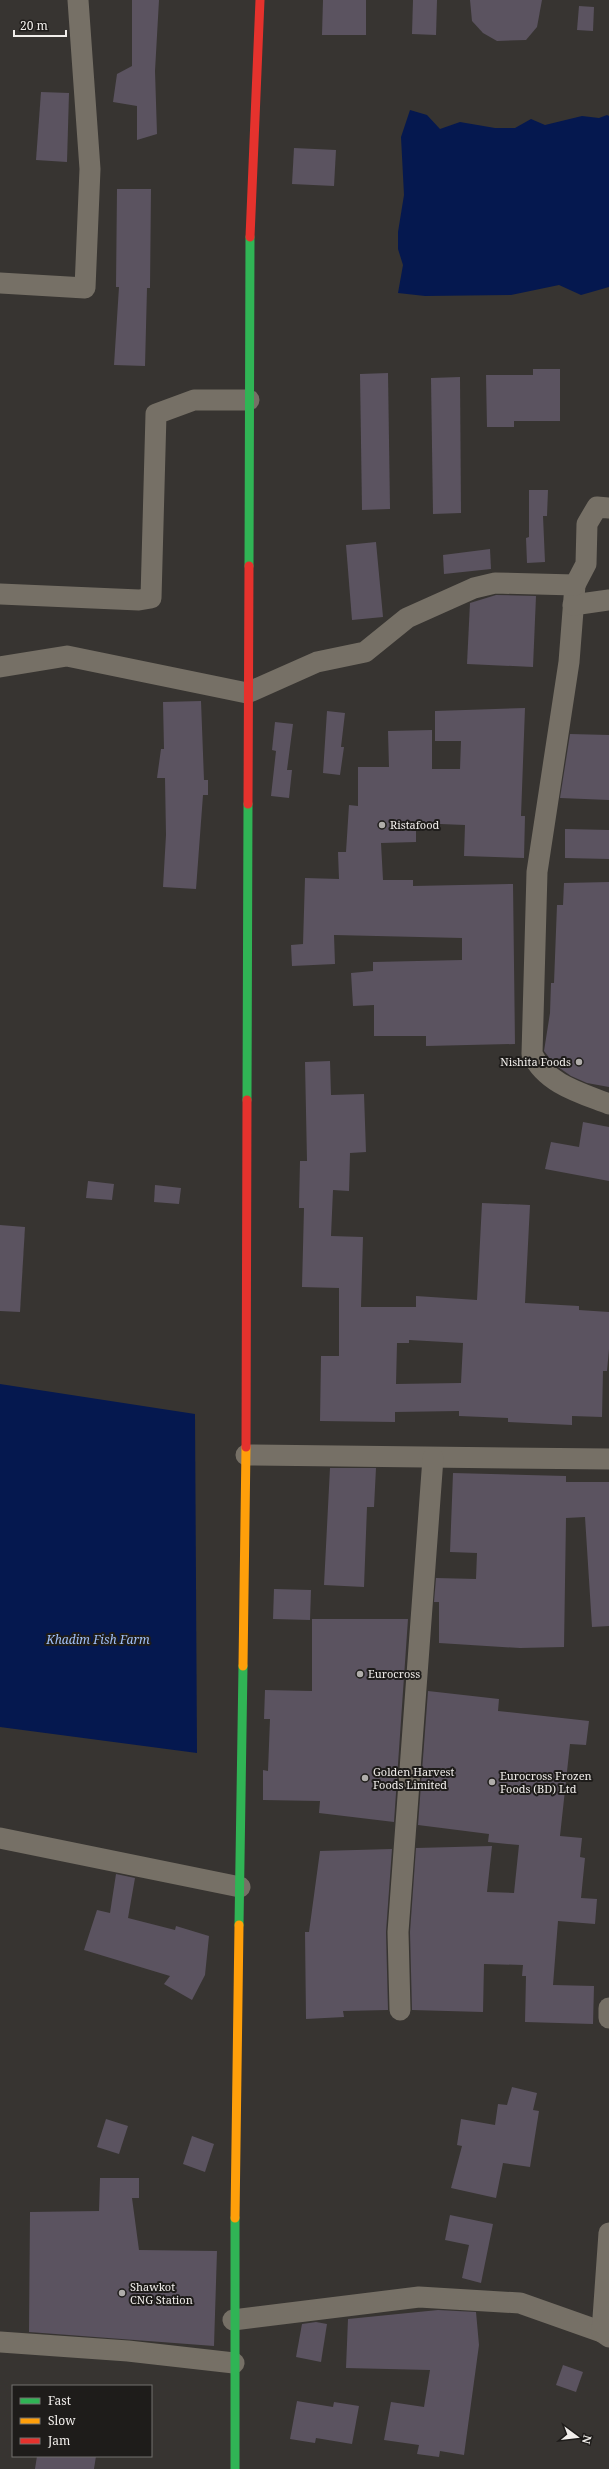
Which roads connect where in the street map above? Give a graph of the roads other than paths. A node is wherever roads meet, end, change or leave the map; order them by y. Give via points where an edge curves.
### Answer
1 (78, 0) edge
2 (260, 0) edge
3 (0, 283) edge
4 (249, 400) junction
5 (609, 508) edge
6 (575, 585) junction
7 (0, 594) edge
8 (609, 600) edge
9 (574, 606) junction
10 (0, 667) edge
11 (247, 693) junction
12 (609, 1104) edge
13 (246, 1455) junction
14 (433, 1458) junction
15 (609, 1458) edge
16 (0, 1838) edge
17 (240, 1887) junction
18 (609, 2008) edge
19 (400, 2010) dead end
20 (609, 2018) edge
21 (609, 2233) edge
22 (233, 2320) junction
23 (606, 2335) edge
24 (0, 2342) edge
25 (234, 2363) junction
26 (235, 2469) edge

1 - 3 street via 90,169 85,288
2 - 4 highway via 250,217
4 - 7 street via 194,400 156,414 151,598 139,600
4 - 11 highway
5 - 6 street via 597,507 587,524 586,564
6 - 9 street
6 - 11 street via 495,583 474,588 407,618 365,652 317,662
8 - 9 street
9 - 12 street via 569,662 537,872 532,1054 537,1066 563,1086
10 - 11 street via 67,656
11 - 13 highway
13 - 14 street
13 - 17 highway
14 - 15 street
14 - 19 street via 398,1932
16 - 17 street
17 - 22 highway
18 - 20 street
21 - 23 street
22 - 23 street via 419,2297 520,2303
22 - 25 highway
24 - 25 street via 128,2351
25 - 26 highway

